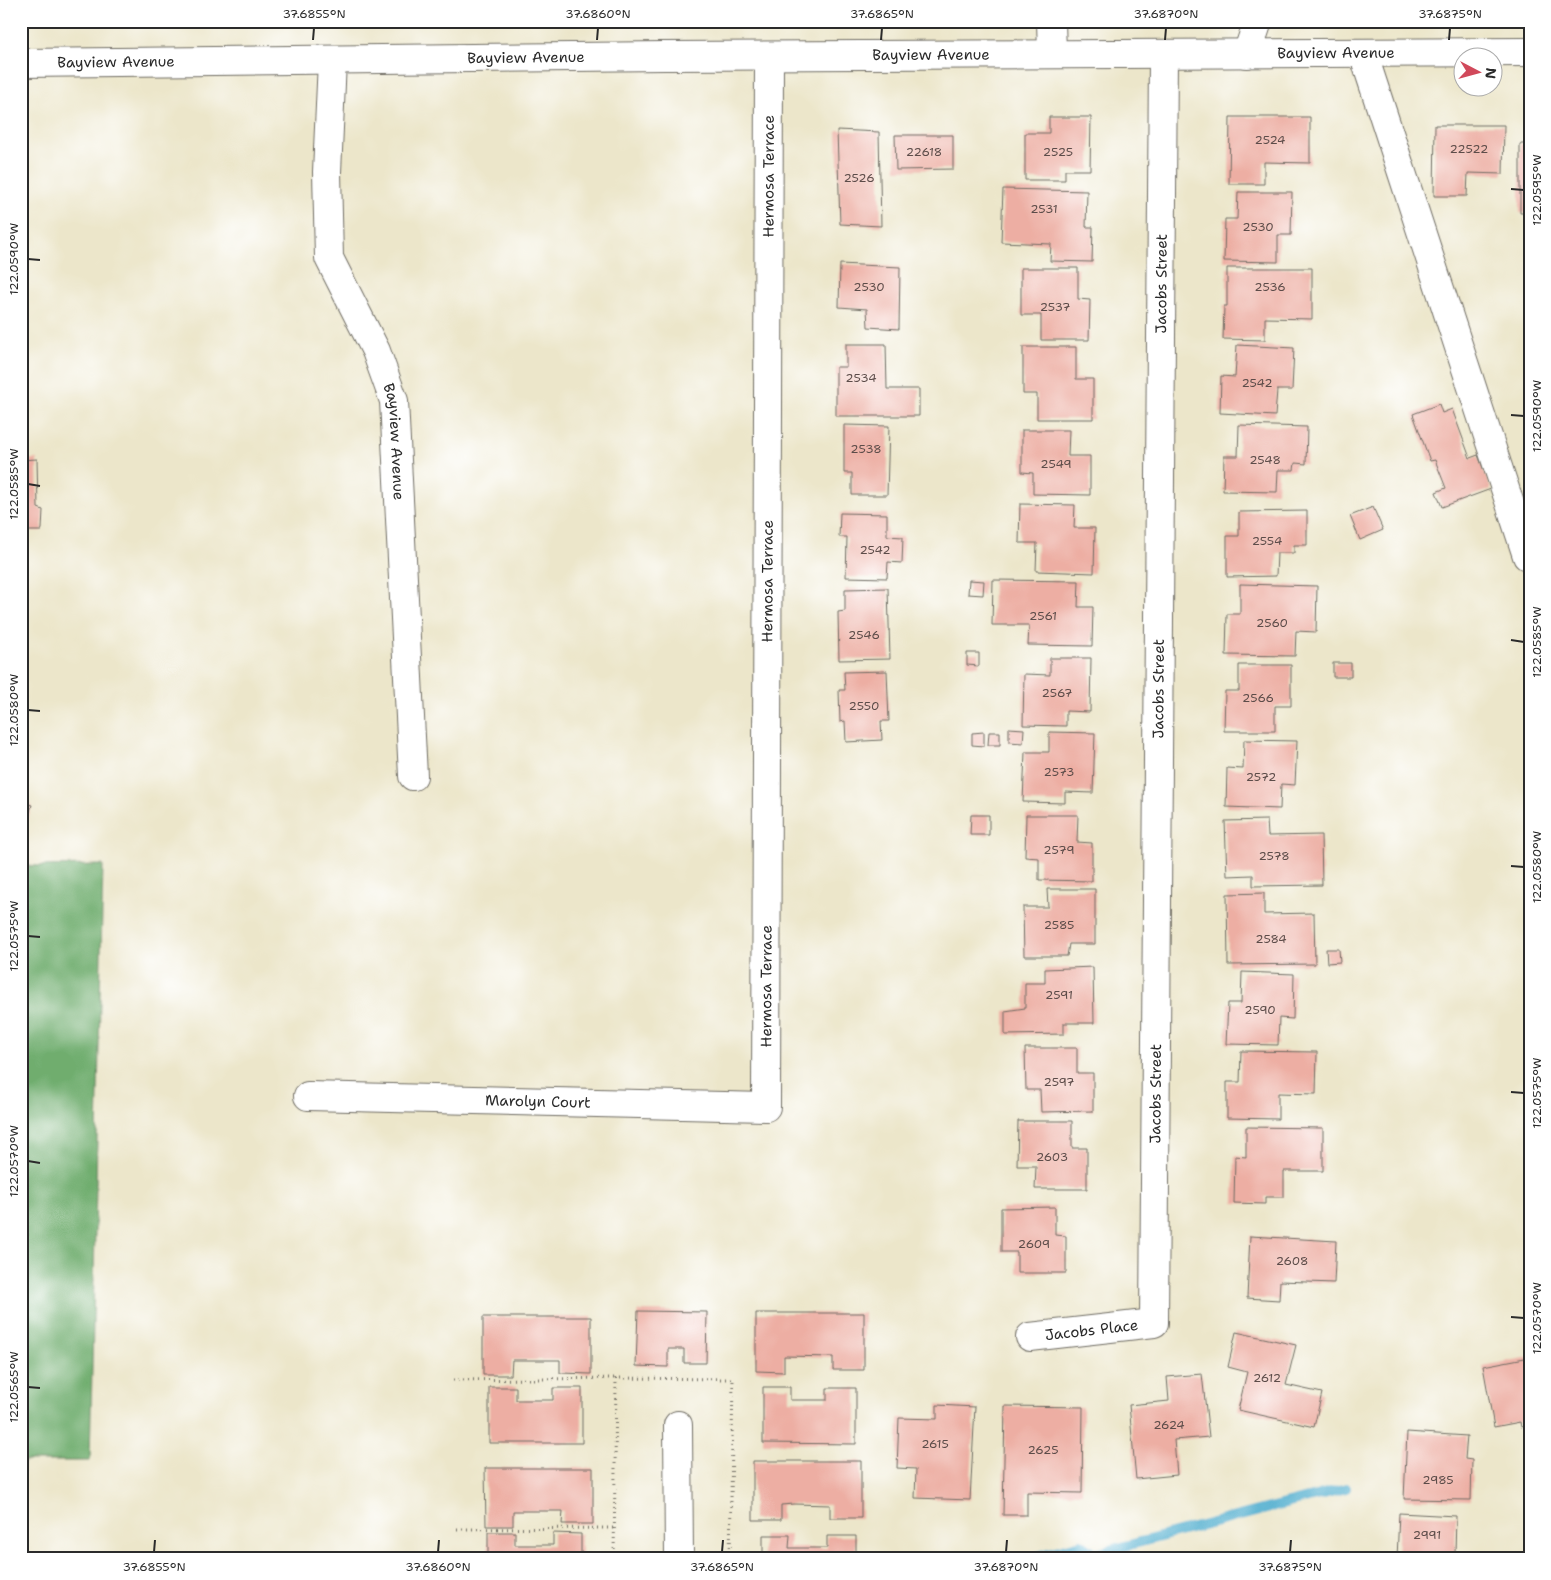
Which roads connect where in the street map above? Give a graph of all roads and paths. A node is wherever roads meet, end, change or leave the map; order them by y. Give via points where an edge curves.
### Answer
1 (1051, 21) edge
2 (1258, 21) edge
3 (1530, 52) edge
4 (1052, 53) junction
5 (1363, 53) junction
6 (1247, 54) junction
7 (1162, 55) junction
8 (770, 56) junction
9 (332, 61) junction
10 (21, 63) edge
11 (1527, 556) dead end
12 (413, 776) dead end
13 (308, 1096) dead end
14 (766, 1107) joint
15 (1154, 1323) joint
16 (1030, 1337) dead end
17 (616, 1378) dead end
18 (453, 1380) dead end
19 (678, 1425) dead end
20 (614, 1528) dead end
21 (457, 1530) dead end
22 (679, 1559) edge

1 - 4 street
2 - 6 street
3 - 5 street, Bayview Avenue
4 - 7 street, Bayview Avenue
4 - 8 street, Bayview Avenue
5 - 6 street, Bayview Avenue
5 - 11 street
6 - 7 street, Bayview Avenue
7 - 15 street, Jacobs Street
8 - 9 street, Bayview Avenue
8 - 14 street, Hermosa Terrace
9 - 10 street, Bayview Avenue
9 - 12 street, Bayview Avenue via 327,172 329,258 376,351 394,401
13 - 14 street, Marolyn Court
15 - 16 street, Jacobs Place
17 - 18 path
19 - 22 street
20 - 21 path

